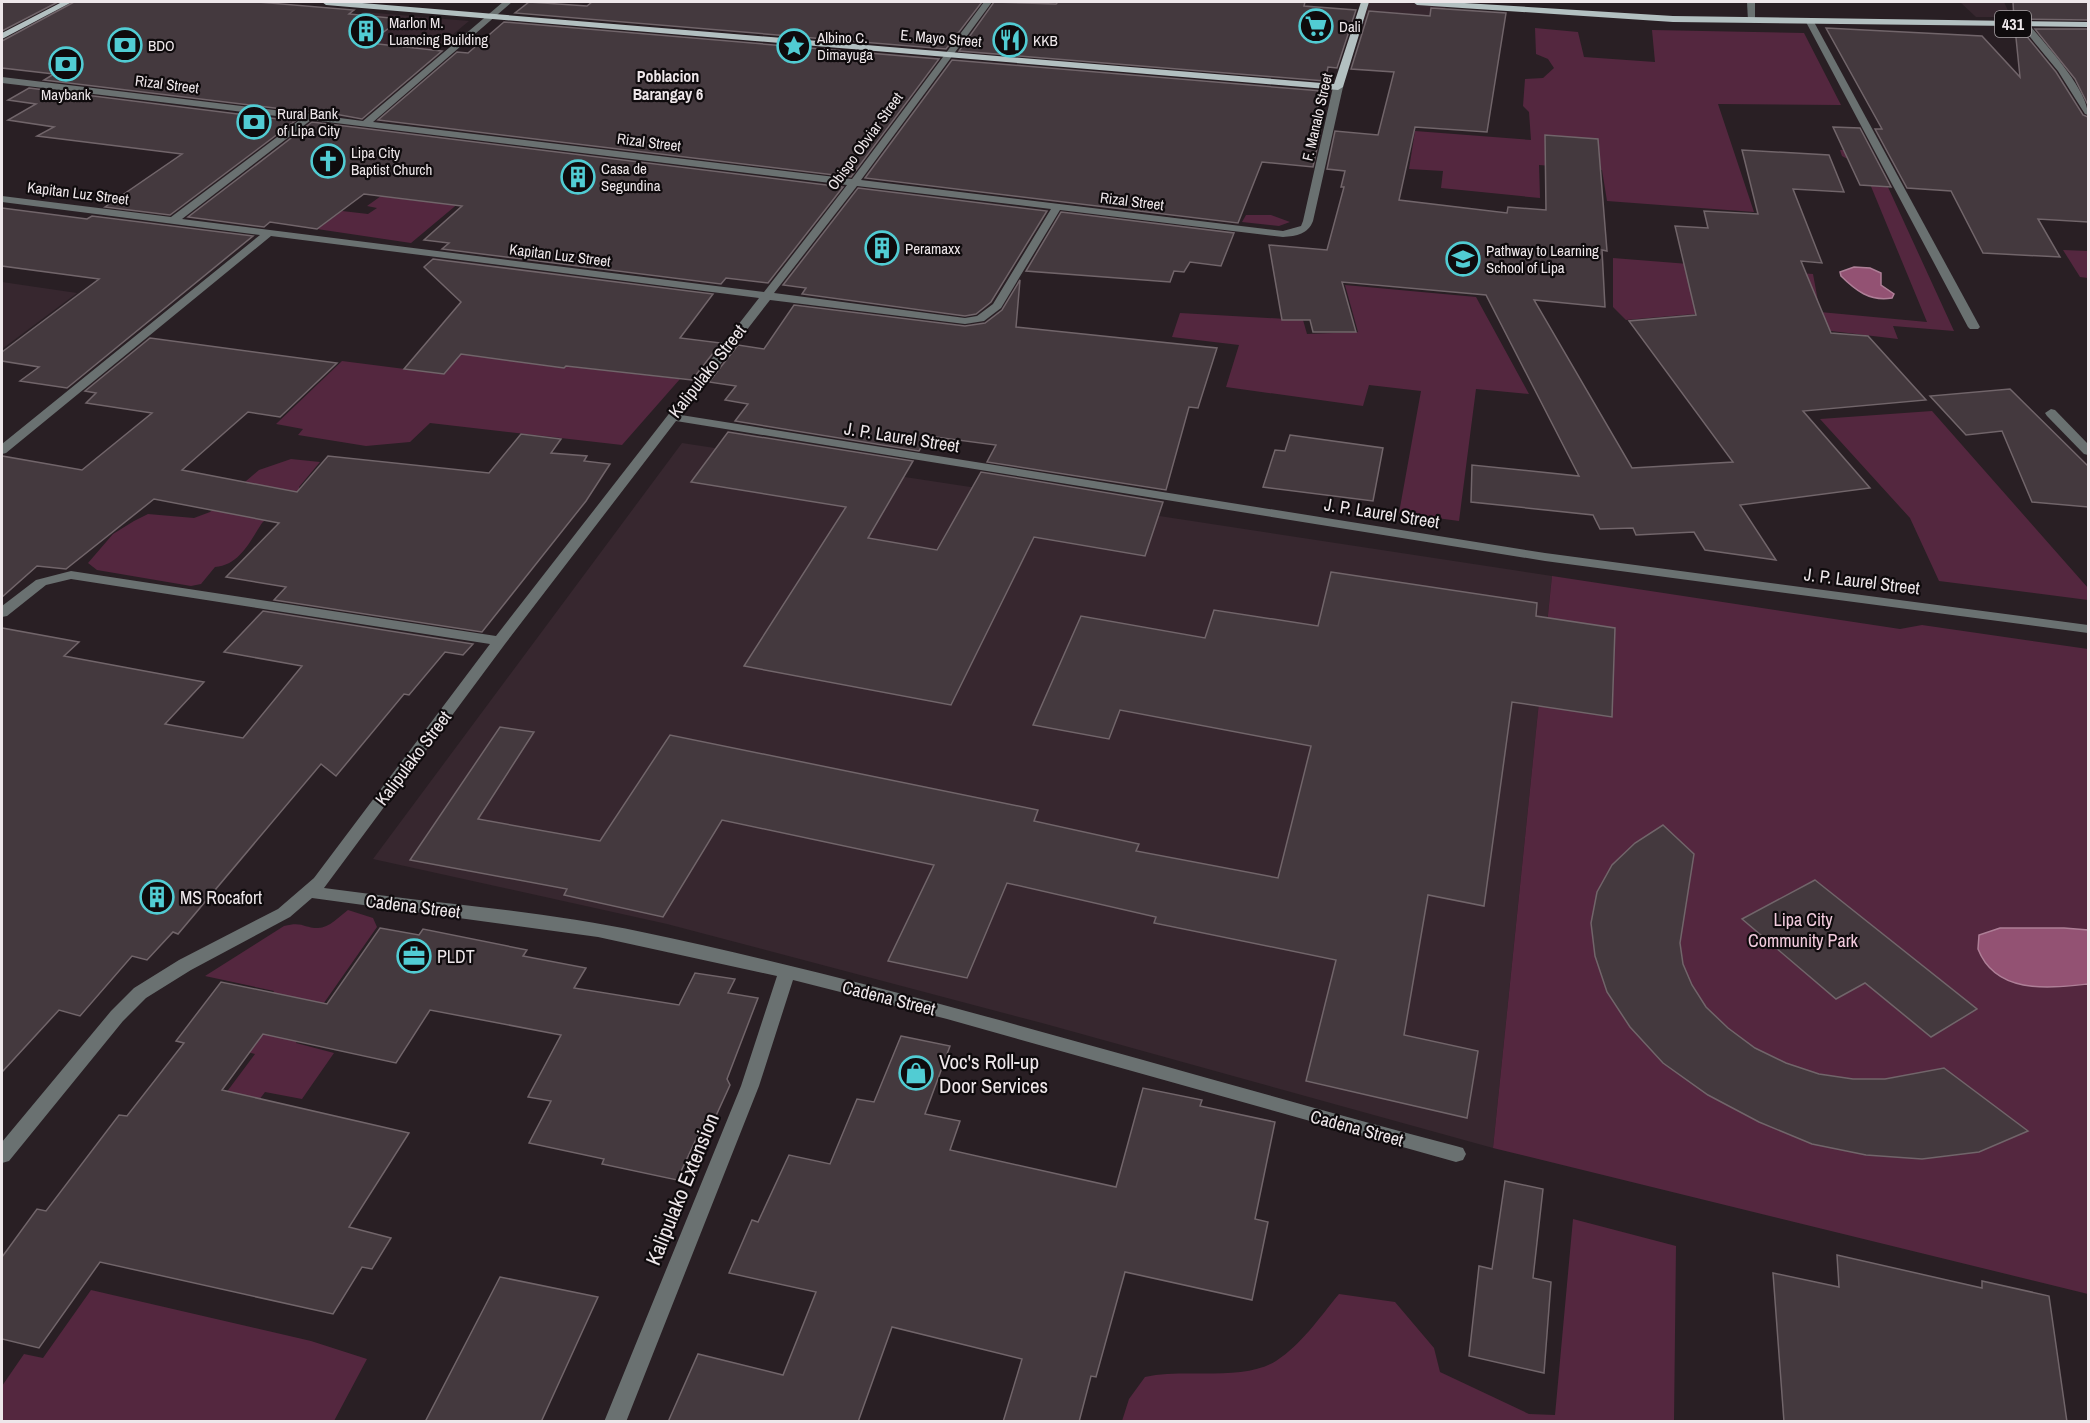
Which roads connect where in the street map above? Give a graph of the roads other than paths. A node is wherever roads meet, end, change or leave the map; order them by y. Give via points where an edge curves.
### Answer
1 (68, 2) edge
2 (326, 2) edge
3 (508, 2) edge
4 (988, 2) edge
5 (1365, 2) edge
6 (1417, 2) edge
7 (1751, 2) edge
8 (492, 15) junction
9 (1752, 21) junction
10 (1810, 22) junction
11 (2024, 24) junction
12 (2088, 25) edge
13 (2, 36) edge
14 (949, 53) junction
15 (2, 80) edge
16 (1338, 87) junction
17 (2088, 112) edge
18 (312, 115) junction
19 (367, 122) junction
20 (854, 183) junction
21 (2, 199) edge
22 (1057, 207) junction
23 (174, 220) junction
24 (269, 233) junction
25 (1294, 233) joint
26 (764, 296) junction
27 (1974, 327) dead end
28 (2051, 413) dead end
29 (672, 417) junction
30 (2, 450) edge
31 (2088, 451) edge
32 (2, 613) edge
33 (2088, 629) edge
34 (500, 641) junction
35 (312, 892) junction
36 (787, 972) junction
37 (1456, 1154) dead end
38 (2, 1155) edge
39 (615, 1422) edge

1 - 13 main road
2 - 8 main road, E. Mayo Street
3 - 8 street
4 - 14 street, Obispo Obviar Street
5 - 16 main road, F. Manalo Street
6 - 9 main road, 431
7 - 9 street
8 - 14 main road, E. Mayo Street
8 - 19 street
9 - 10 main road, 431
10 - 11 main road, 431
10 - 27 street
11 - 12 main road, 431
11 - 17 street via 2062,70
14 - 16 main road, E. Mayo Street
14 - 20 street, Obispo Obviar Street
15 - 18 street, Rizal Street
16 - 25 street, F. Manalo Street via 1308,221 1305,228
18 - 19 street, Rizal Street
18 - 23 street
19 - 20 street, Rizal Street
20 - 22 street, Rizal Street
20 - 26 street, Obispo Obviar Street
21 - 23 street, Kapitan Luz Street
22 - 25 street, Rizal Street
22 - 26 street, Kapitan Luz Street via 997,306 980,319 949,320
23 - 24 street, Kapitan Luz Street
24 - 26 street, Kapitan Luz Street
24 - 30 street
26 - 29 street, Kalipulako Street
28 - 31 street
29 - 33 street, J. P. Laurel Street via 1545,556
29 - 34 street, Kalipulako Street
32 - 34 street via 37,583 70,575
34 - 35 street, Kalipulako Street
35 - 36 street, Cadena Street via 576,927
35 - 38 street, Kalipulako Street via 284,913 140,993
36 - 37 street, Cadena Street via 994,1025
36 - 39 street, Kalipulako Extension via 750,1086

